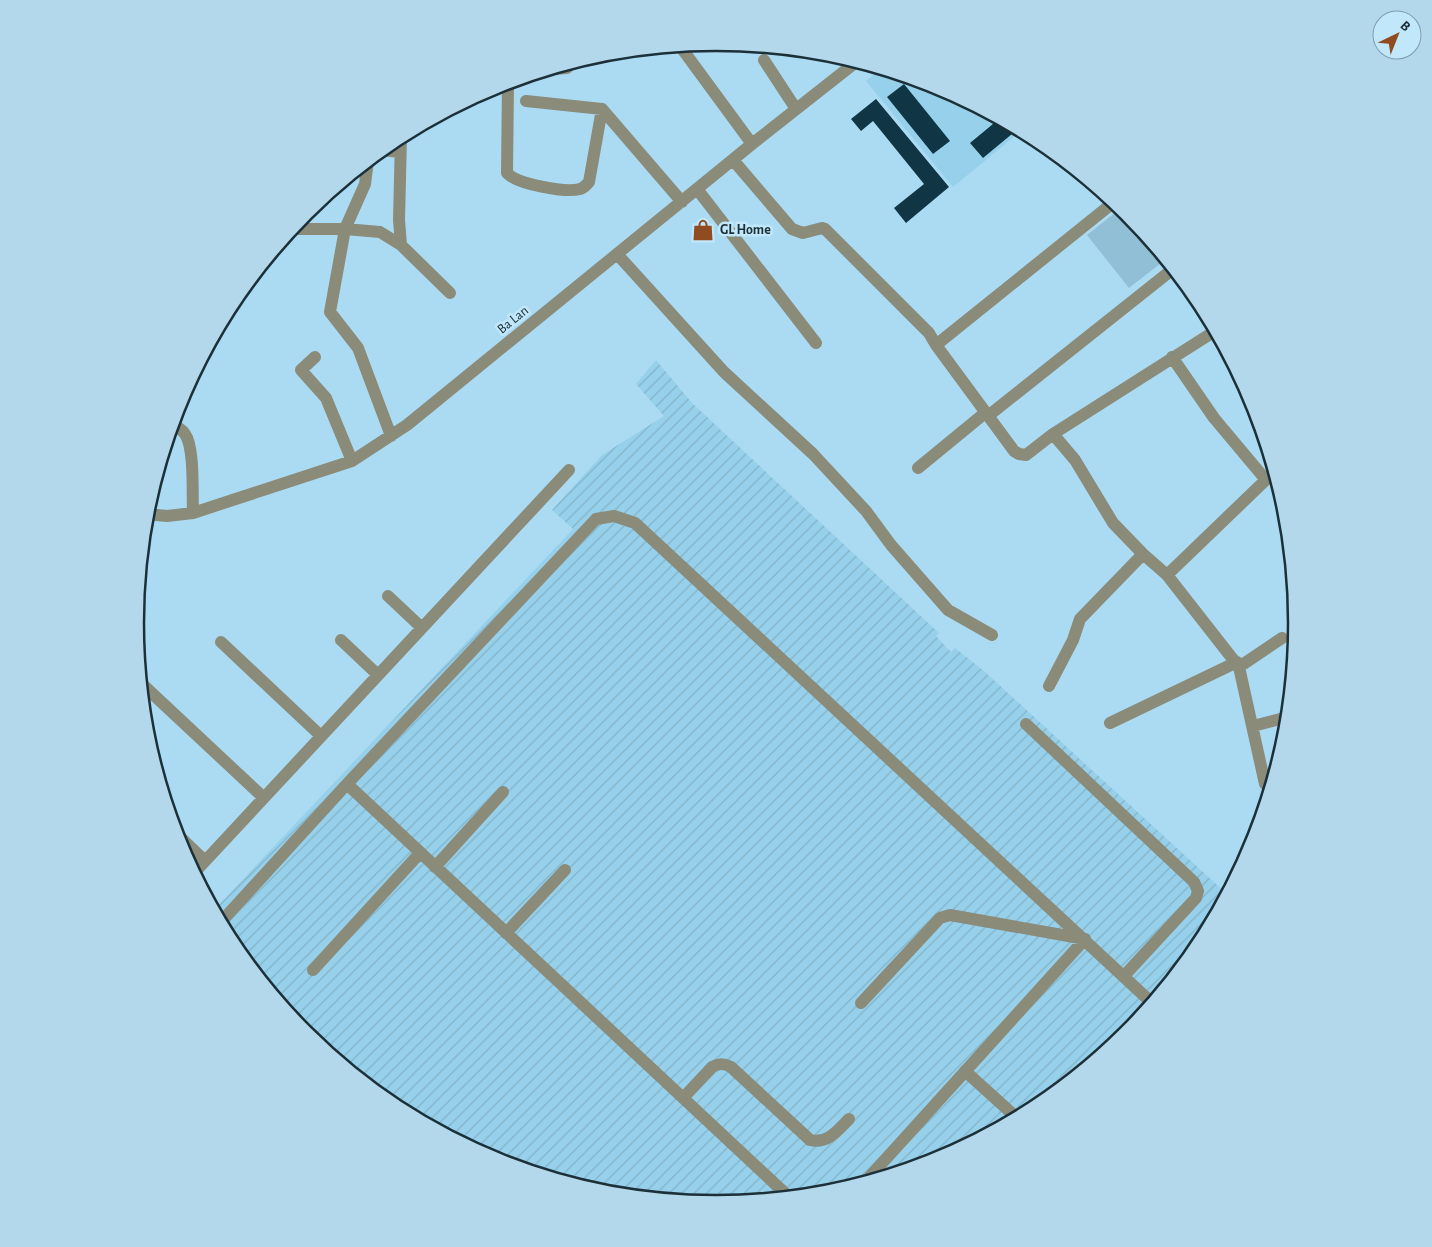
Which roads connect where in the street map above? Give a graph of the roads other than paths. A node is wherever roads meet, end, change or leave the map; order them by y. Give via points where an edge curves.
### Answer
1 (684, 52) edge
2 (764, 60) dead end
3 (849, 67) edge
4 (508, 91) edge
5 (526, 101) dead end
6 (602, 108) junction
7 (796, 109) junction
8 (752, 144) junction
9 (400, 147) edge
10 (394, 151) edge
11 (400, 152) junction
12 (733, 160) junction
13 (367, 171) edge
14 (697, 189) junction
15 (682, 202) junction
16 (1108, 207) edge
17 (302, 229) edge
18 (345, 229) junction
19 (401, 245) junction
20 (617, 254) junction
21 (1168, 273) edge
22 (450, 293) dead end
23 (1210, 334) edge
24 (816, 343) dead end
25 (936, 345) junction
26 (315, 357) dead end
27 (1172, 357) junction
28 (986, 415) junction
29 (179, 428) edge
30 (1053, 434) junction
31 (391, 436) junction
32 (352, 461) junction
33 (918, 468) dead end
34 (569, 470) dead end
35 (1269, 475) edge
36 (1270, 476) edge
37 (193, 513) junction
38 (155, 515) edge
39 (1143, 554) junction
40 (1167, 575) junction
41 (388, 596) dead end
42 (422, 628) junction
43 (992, 635) dead end
44 (1282, 638) dead end
45 (340, 640) dead end
46 (221, 642) dead end
47 (1238, 664) junction
48 (378, 675) junction
49 (1049, 686) dead end
50 (148, 690) edge
51 (1280, 719) edge
52 (1110, 723) dead end
53 (1026, 724) dead end
54 (1253, 726) junction
55 (321, 736) junction
56 (347, 784) junction
57 (1265, 784) dead end
58 (503, 792) dead end
59 (264, 798) junction
60 (188, 844) edge
61 (420, 853) junction
62 (205, 860) junction
63 (199, 867) edge
64 (435, 867) junction
65 (565, 870) dead end
66 (225, 918) edge
67 (506, 933) junction
68 (1085, 939) junction
69 (313, 970) dead end
70 (1124, 976) junction
71 (1148, 999) edge
72 (861, 1004) dead end
73 (965, 1071) junction
74 (683, 1098) junction
75 (1012, 1113) edge
76 (849, 1119) dead end
77 (873, 1173) edge
78 (783, 1192) edge

1 - 8 street
2 - 7 street
3 - 7 street, Ba Lan
4 - 6 street via 508,173 518,180 552,189 574,190 584,188 588,182
5 - 6 street
6 - 15 street
7 - 8 street, Ba Lan
8 - 12 street, Ba Lan
9 - 11 street
10 - 11 street
11 - 19 street
12 - 14 street, Ba Lan
12 - 25 street via 794,230 803,233 825,229 929,333
13 - 18 street via 366,184
14 - 15 street, Ba Lan
14 - 24 street
15 - 20 street, Ba Lan
16 - 25 street
17 - 18 street
18 - 19 street via 380,232
18 - 31 street via 330,312 358,348
19 - 22 street
20 - 31 street, Ba Lan
20 - 43 street via 724,372 813,454 866,511 948,610
21 - 28 street
23 - 27 street
25 - 28 street
26 - 32 street via 301,370 326,398
27 - 30 street
27 - 35 street via 1214,418
28 - 30 street via 1019,454 1026,455
28 - 33 street
29 - 37 street via 186,434 191,452
30 - 39 street via 1075,460 1113,523
31 - 32 street, Ba Lan
32 - 37 street, Ba Lan
34 - 42 street
36 - 40 street
37 - 38 street, Ba Lan
39 - 40 street
39 - 49 street via 1080,619
40 - 47 street
41 - 42 street
42 - 48 street
44 - 47 street
45 - 48 street
46 - 55 street
47 - 52 street
47 - 54 street
48 - 55 street
50 - 59 street
51 - 54 street
53 - 70 street via 1194,882 1198,892
54 - 57 street
55 - 59 street
56 - 61 street
56 - 66 street
56 - 68 street via 596,519 614,516 635,523
58 - 64 street
59 - 62 street
60 - 62 street
61 - 64 street
61 - 69 street
62 - 63 street
64 - 67 street
65 - 67 street
67 - 74 street
68 - 70 street
68 - 72 street via 950,915 940,918
68 - 73 street
70 - 71 street
73 - 75 street
73 - 77 street
74 - 76 street via 712,1067 725,1064 810,1140 824,1141
74 - 78 street

